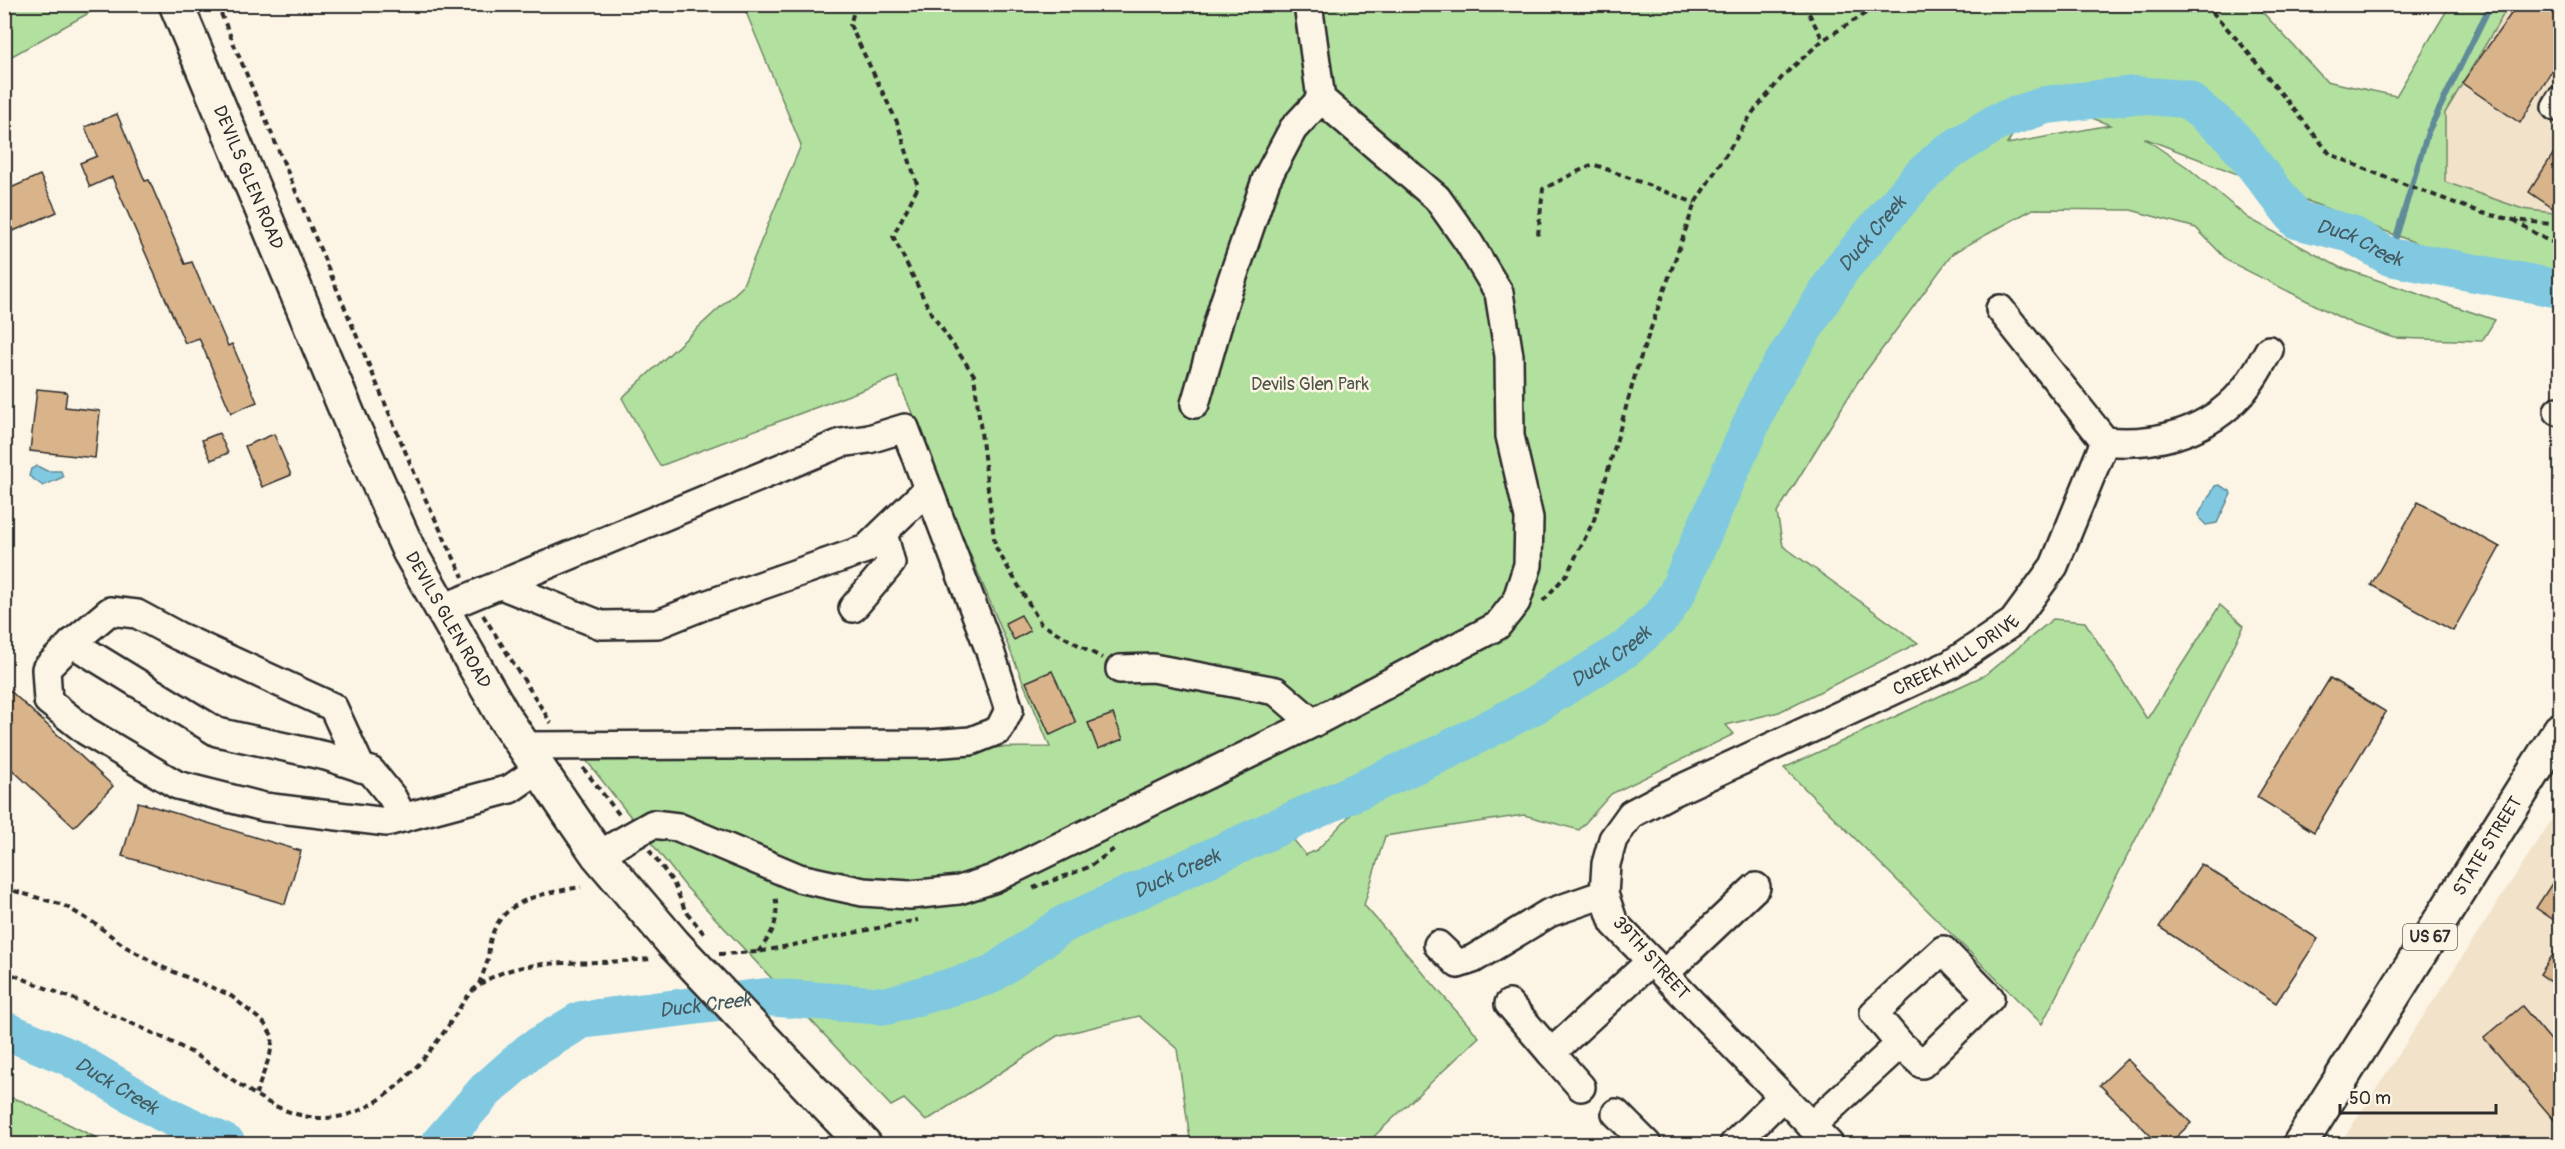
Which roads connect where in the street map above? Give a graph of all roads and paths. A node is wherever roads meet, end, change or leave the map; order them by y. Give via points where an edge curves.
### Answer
1 (176, 4) edge
2 (216, 4) edge
3 (856, 4) edge
4 (1308, 4) edge
5 (1880, 4) edge
6 (2205, 4) edge
7 (1807, 6) edge
8 (1823, 40) junction
9 (1321, 99) junction
10 (1695, 203) junction
11 (2514, 220) junction
12 (2560, 225) edge
13 (1538, 235) dead end
14 (2560, 245) edge
15 (2000, 309) dead end
16 (2269, 350) dead end
17 (1195, 404) dead end
18 (2105, 441) junction
19 (928, 489) junction
20 (883, 533) junction
21 (501, 585) junction
22 (472, 596) junction
23 (1539, 605) dead end
24 (853, 608) dead end
25 (441, 609) junction
26 (72, 643) junction
27 (1120, 669) joint
28 (1313, 723) junction
29 (2560, 730) edge
30 (566, 745) junction
31 (531, 757) junction
32 (361, 768) junction
33 (1712, 774) joint
34 (403, 818) junction
35 (636, 835) junction
36 (1124, 842) dead end
37 (598, 855) junction
38 (1756, 886) dead end
39 (581, 887) dead end
40 (4, 888) edge
41 (1030, 888) dead end
42 (775, 893) dead end
43 (1604, 894) junction
44 (922, 919) dead end
45 (706, 937) dead end
46 (1438, 945) dead end
47 (665, 951) junction
48 (758, 952) junction
49 (713, 955) dead end
50 (1657, 968) junction
51 (4, 971) edge
52 (479, 985) junction
53 (1509, 1004) dead end
54 (1900, 1044) dead end
55 (1551, 1053) junction
56 (1581, 1087) dead end
57 (256, 1094) junction
58 (1782, 1097) junction
59 (1616, 1113) dead end
60 (1820, 1135) edge
61 (864, 1144) edge
62 (1647, 1144) edge
63 (1734, 1144) edge
64 (2300, 1144) edge

1 - 25 main road, DEVILS GLEN ROAD via 390,512
2 - 22 path via 424,496
3 - 27 path via 850,25 897,122 918,187 893,236 931,314 974,375 995,546 1041,624
4 - 9 street
5 - 8 path
6 - 11 path via 2330,154 2482,213
7 - 8 path
8 - 10 path via 1784,75 1753,112
9 - 17 street via 1293,129 1266,180
9 - 28 street via 1437,198 1499,293 1509,356 1510,436 1529,518 1528,565 1516,602 1497,626
10 - 13 path via 1593,164 1543,189
10 - 23 path via 1638,365 1594,520 1567,574
11 - 12 path
11 - 14 path
15 - 18 street
16 - 18 street via 2250,383 2215,416 2164,438 2132,444
18 - 33 street, CREEK HILL DRIVE via 2055,566 2013,622 1951,664
19 - 20 street
19 - 21 street via 905,428 891,431 841,443
19 - 30 street via 1009,710 999,730 971,741 930,744
20 - 21 street via 866,549 658,624 601,625
20 - 24 street via 891,563
21 - 22 street
22 - 25 street
22 - 30 path
25 - 31 main road, DEVILS GLEN ROAD
26 - 32 street via 217,732 326,756
26 - 32 street via 110,611 136,614 333,707
26 - 34 street via 46,669 48,700 86,731 177,785 264,807 387,822
27 - 28 street via 1153,668 1276,691
28 - 35 street via 993,879 958,890 910,895 863,892 799,878 678,827 653,824
29 - 64 main road, STATE STREET / US 67
30 - 31 street
30 - 35 path
31 - 34 street via 510,789
31 - 37 main road, DEVILS GLEN ROAD
32 - 34 street via 371,771
33 - 43 street, 39TH STREET via 1631,814 1613,839
35 - 37 street
35 - 45 path via 673,882 685,910
36 - 41 path via 1089,867
37 - 47 main road, DEVILS GLEN ROAD
38 - 50 street
39 - 52 path via 534,897 511,907 500,917
40 - 57 path via 63,905 162,967 230,995 264,1023 273,1037
42 - 48 path via 775,927
43 - 46 street via 1548,913 1473,959 1458,964
43 - 50 street, 39TH STREET via 1614,923
44 - 48 path
47 - 52 path via 597,963 544,962 509,971
47 - 61 main road, DEVILS GLEN ROAD, bridge
48 - 49 path
50 - 55 street
50 - 58 street, 39TH STREET
51 - 57 path via 156,1034
52 - 57 path via 413,1068 385,1097 357,1112 329,1119 308,1117
53 - 55 street
54 - 60 street
55 - 56 street
58 - 60 street, 39TH STREET
58 - 63 street
59 - 62 street

